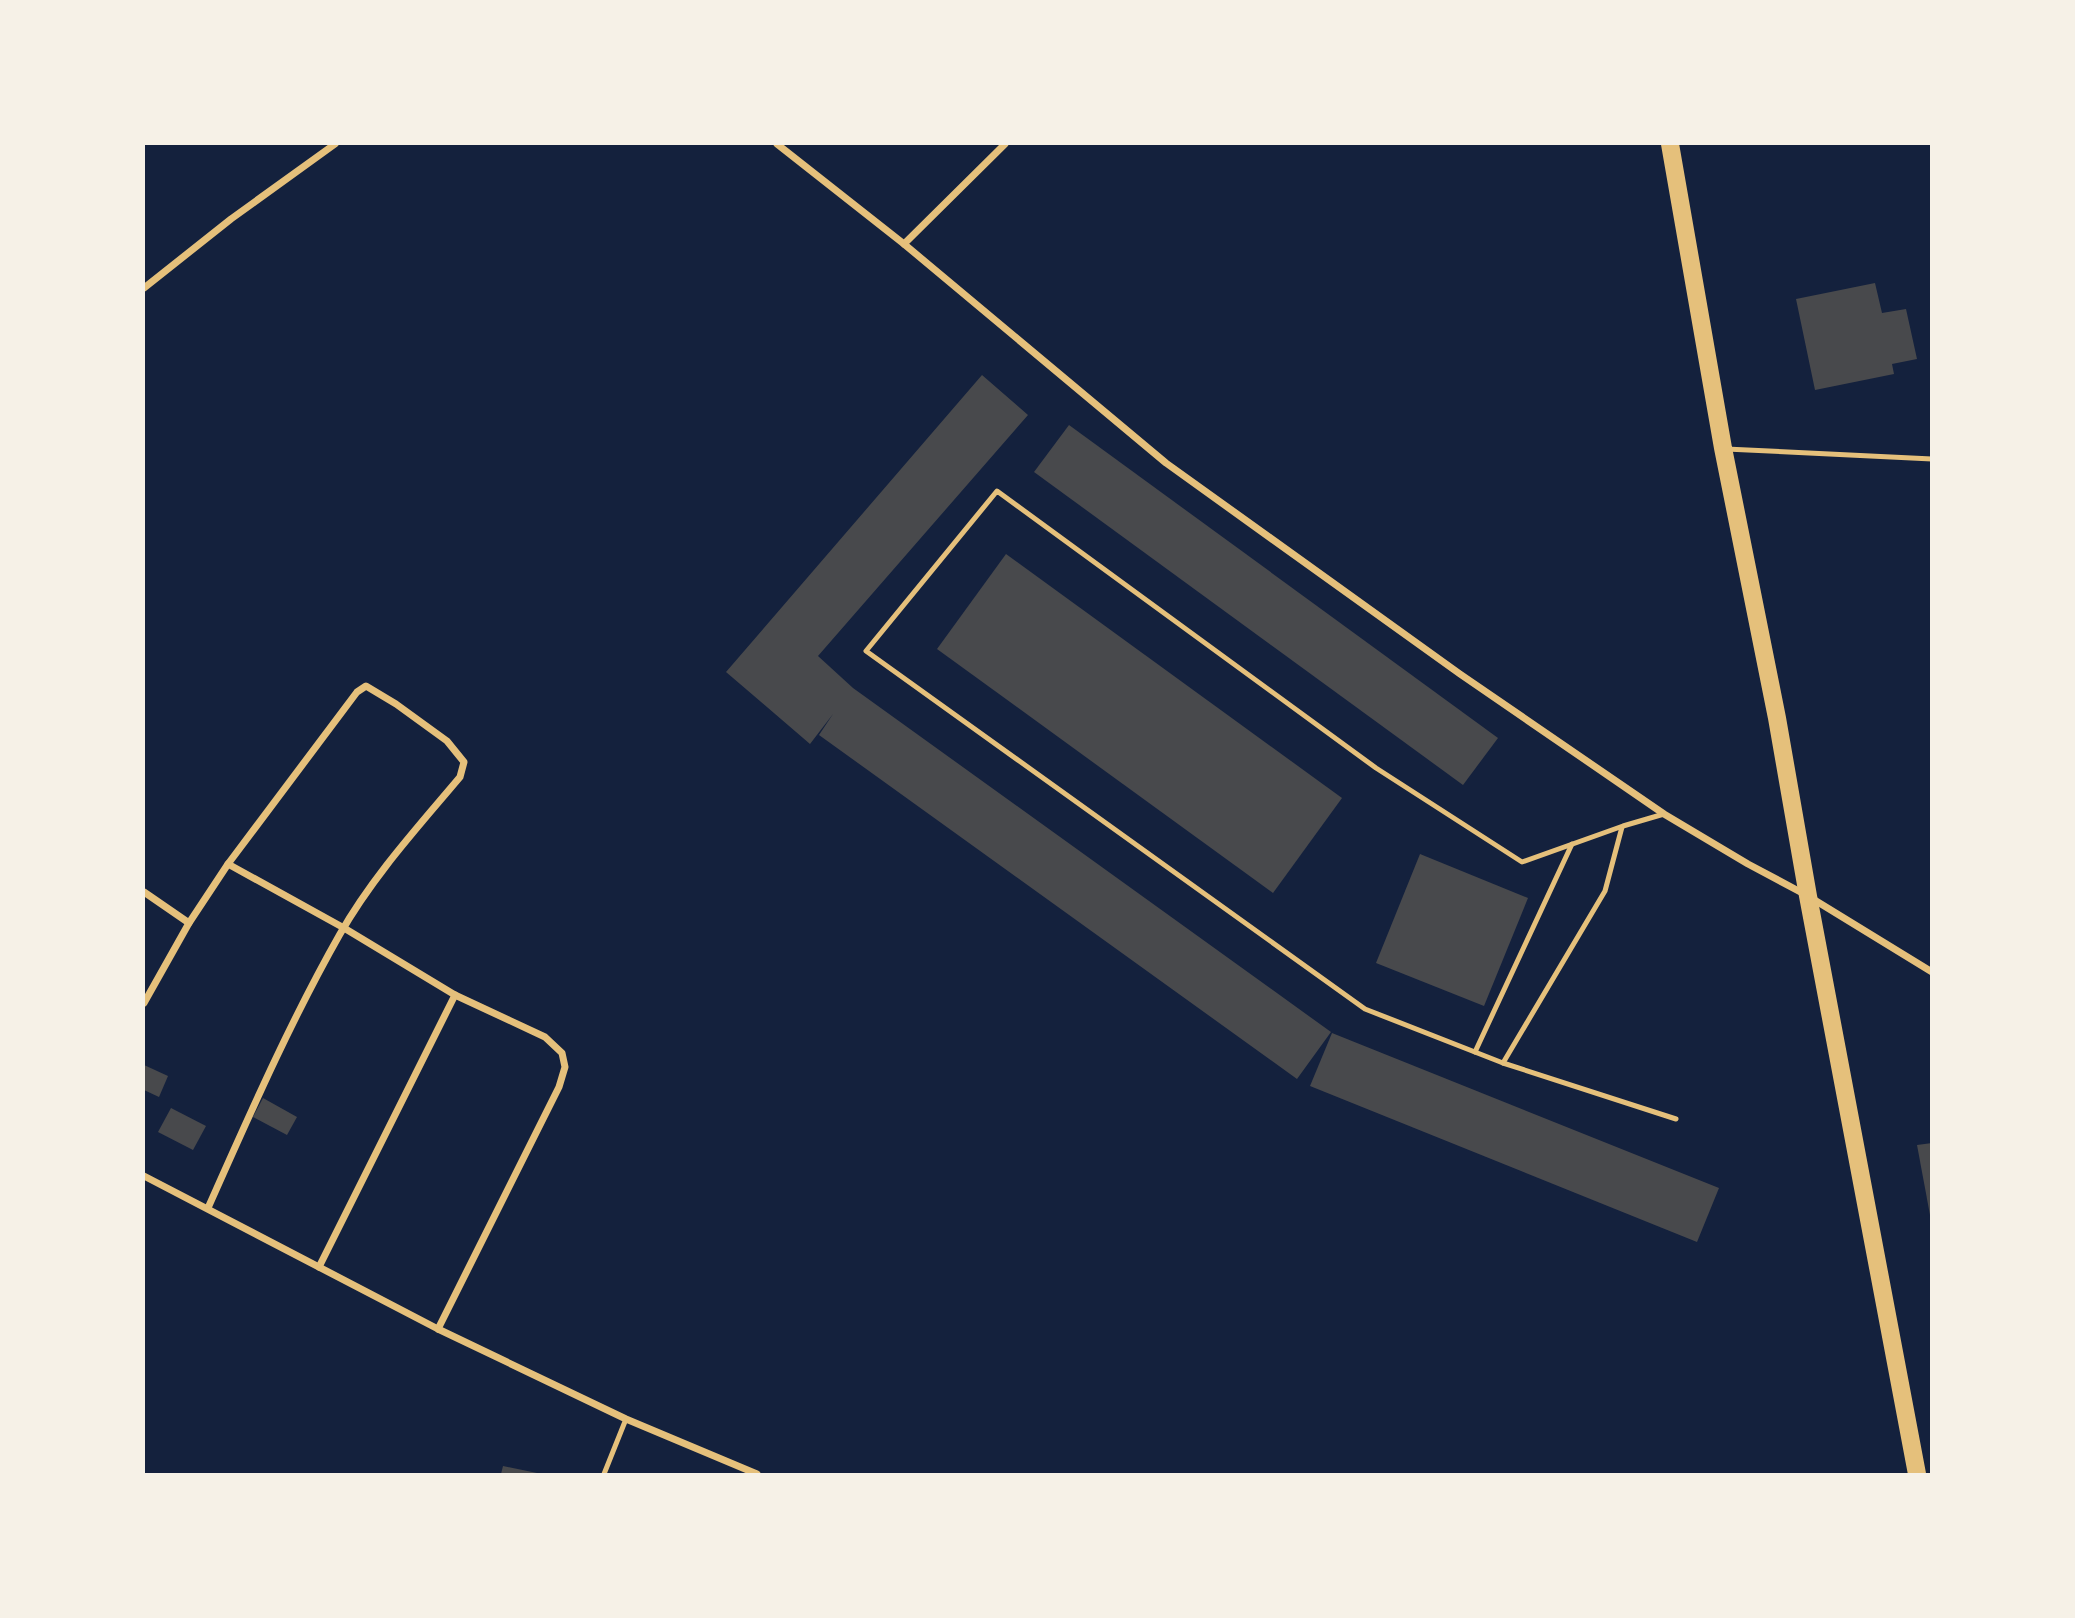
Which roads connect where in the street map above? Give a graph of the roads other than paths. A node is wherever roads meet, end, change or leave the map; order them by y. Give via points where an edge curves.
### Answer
1 (335, 144) edge
2 (777, 144) edge
3 (1005, 144) edge
4 (1670, 144) edge
5 (904, 244) junction
6 (144, 288) edge
7 (1723, 449) junction
8 (1931, 459) edge
9 (1664, 814) junction
10 (1623, 826) junction
11 (1572, 844) junction
12 (228, 864) junction
13 (144, 892) edge
14 (1808, 896) junction
15 (189, 923) junction
16 (344, 928) junction
17 (1931, 972) edge
18 (455, 995) junction
19 (144, 1003) edge
20 (1475, 1052) junction
21 (1503, 1063) junction
22 (1676, 1119) dead end
23 (144, 1176) edge
24 (208, 1208) junction
25 (318, 1267) junction
26 (439, 1329) junction
27 (626, 1419) junction
28 (604, 1475) edge
29 (757, 1475) edge
30 (1917, 1475) edge

1 - 6 street
2 - 5 street
3 - 5 street
4 - 7 main road
5 - 9 street via 1166,463
7 - 8 lane
7 - 14 main road
9 - 10 lane
9 - 14 street
10 - 11 lane
10 - 21 lane via 1605,891
11 - 20 lane
11 - 20 lane via 1522,862 1376,768 998,491 866,651 1365,1009
12 - 15 street
12 - 16 street
12 - 16 street via 366,686 447,741 464,762 460,777 384,867
13 - 15 street
14 - 17 street
14 - 30 main road
15 - 19 street
16 - 18 street
16 - 24 street via 274,1062
18 - 25 street
18 - 26 street via 545,1037 562,1052 565,1067
20 - 21 lane
21 - 22 lane
23 - 24 street
24 - 25 street
25 - 26 street
26 - 27 street
27 - 28 lane
27 - 29 street

